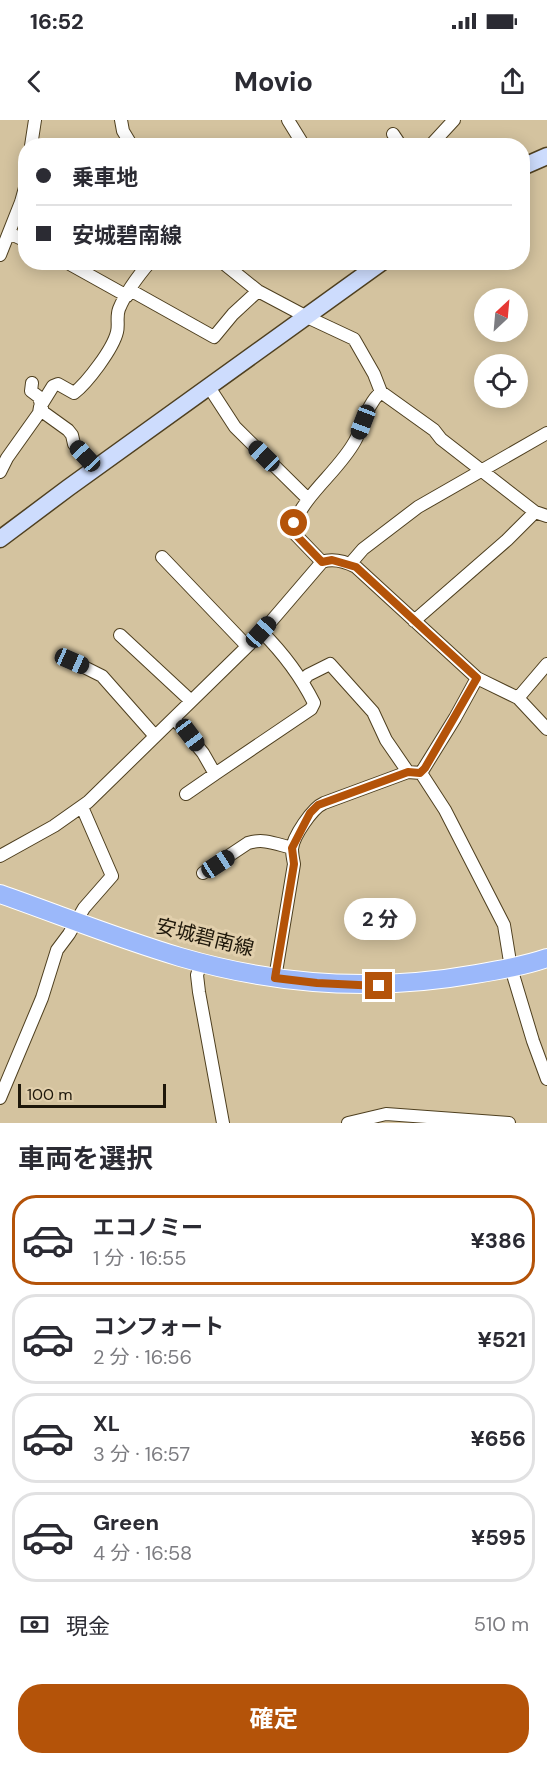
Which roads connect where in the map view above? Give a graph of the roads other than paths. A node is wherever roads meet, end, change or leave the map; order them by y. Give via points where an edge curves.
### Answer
1 (34, 120) edge
2 (121, 120) edge
3 (288, 120) edge
4 (454, 120) edge
5 (393, 134) dead end
6 (32, 138) edge
7 (128, 138) edge
8 (299, 138) edge
9 (396, 138) edge
10 (437, 138) edge
11 (547, 156) edge
12 (530, 163) edge
13 (18, 210) edge
14 (9, 233) junction
15 (18, 237) edge
16 (0, 255) edge
17 (82, 270) edge
18 (143, 270) edge
19 (232, 270) edge
20 (371, 270) edge
21 (258, 291) junction
22 (128, 293) junction
23 (307, 317) junction
24 (32, 383) dead end
25 (209, 387) junction
26 (381, 392) junction
27 (40, 407) junction
28 (547, 433) edge
29 (96, 468) junction
30 (481, 471) junction
31 (0, 472) edge
32 (308, 499) junction
33 (541, 514) edge
34 (0, 539) edge
35 (162, 557) dead end
36 (322, 562) junction
37 (350, 564) junction
38 (414, 621) junction
39 (261, 632) junction
40 (120, 635) dead end
41 (247, 646) junction
42 (72, 661) dead end
43 (547, 664) edge
44 (477, 678) junction
45 (303, 681) junction
46 (518, 698) junction
47 (190, 701) junction
48 (174, 718) junction
49 (547, 729) edge
50 (155, 736) junction
51 (414, 773) junction
52 (215, 774) junction
53 (186, 794) dead end
54 (82, 807) junction
55 (292, 848) junction
56 (0, 856) edge
57 (203, 873) dead end
58 (0, 894) edge
59 (77, 921) junction
60 (547, 958) edge
61 (201, 963) junction
62 (511, 968) junction
63 (275, 978) junction
64 (547, 1078) edge
65 (0, 1098) edge
66 (223, 1123) edge
67 (348, 1123) edge
68 (509, 1123) edge

1 - 6 street
2 - 7 street
3 - 8 street
4 - 10 street
5 - 9 street
11 - 12 street
13 - 14 street
14 - 15 street
14 - 16 street
17 - 22 street
18 - 22 street
19 - 21 street
20 - 23 street
21 - 22 street via 214,337
21 - 23 street
22 - 27 street via 117,316 117,333 82,387 74,393 58,384 53,386
23 - 25 street
23 - 26 street via 354,339
24 - 27 street via 31,391 39,397
25 - 29 street
25 - 32 street via 235,428
26 - 30 street via 434,430
26 - 32 street via 351,447
27 - 29 street via 72,435 74,444
27 - 31 street
28 - 30 street
29 - 34 street
30 - 33 street
30 - 37 street via 418,507 363,549
32 - 36 street via 293,531
33 - 38 street
35 - 41 street
36 - 37 street
36 - 39 street
37 - 38 street
38 - 44 street
39 - 41 street
39 - 45 street
40 - 47 street
41 - 47 street
42 - 50 street via 102,676
43 - 46 street
44 - 46 street
44 - 51 street via 425,768
45 - 51 street via 330,664 373,712 386,740
45 - 52 street via 314,703 311,709
46 - 49 street
47 - 48 street
48 - 50 street
48 - 52 street
50 - 54 street
51 - 55 street via 318,805
51 - 62 street via 445,810 504,925
52 - 53 street
54 - 56 street
54 - 59 street via 112,876
55 - 57 street via 264,840 248,843
55 - 63 street via 294,864
58 - 59 main road, 安城碧南線
59 - 61 main road, 安城碧南線
59 - 65 street via 53,958 42,998
60 - 62 main road, 安城碧南線
61 - 63 main road, 安城碧南線
61 - 66 street via 197,975 199,993
62 - 63 main road, 安城碧南線 via 379,986
62 - 64 street
67 - 68 street via 386,1114

